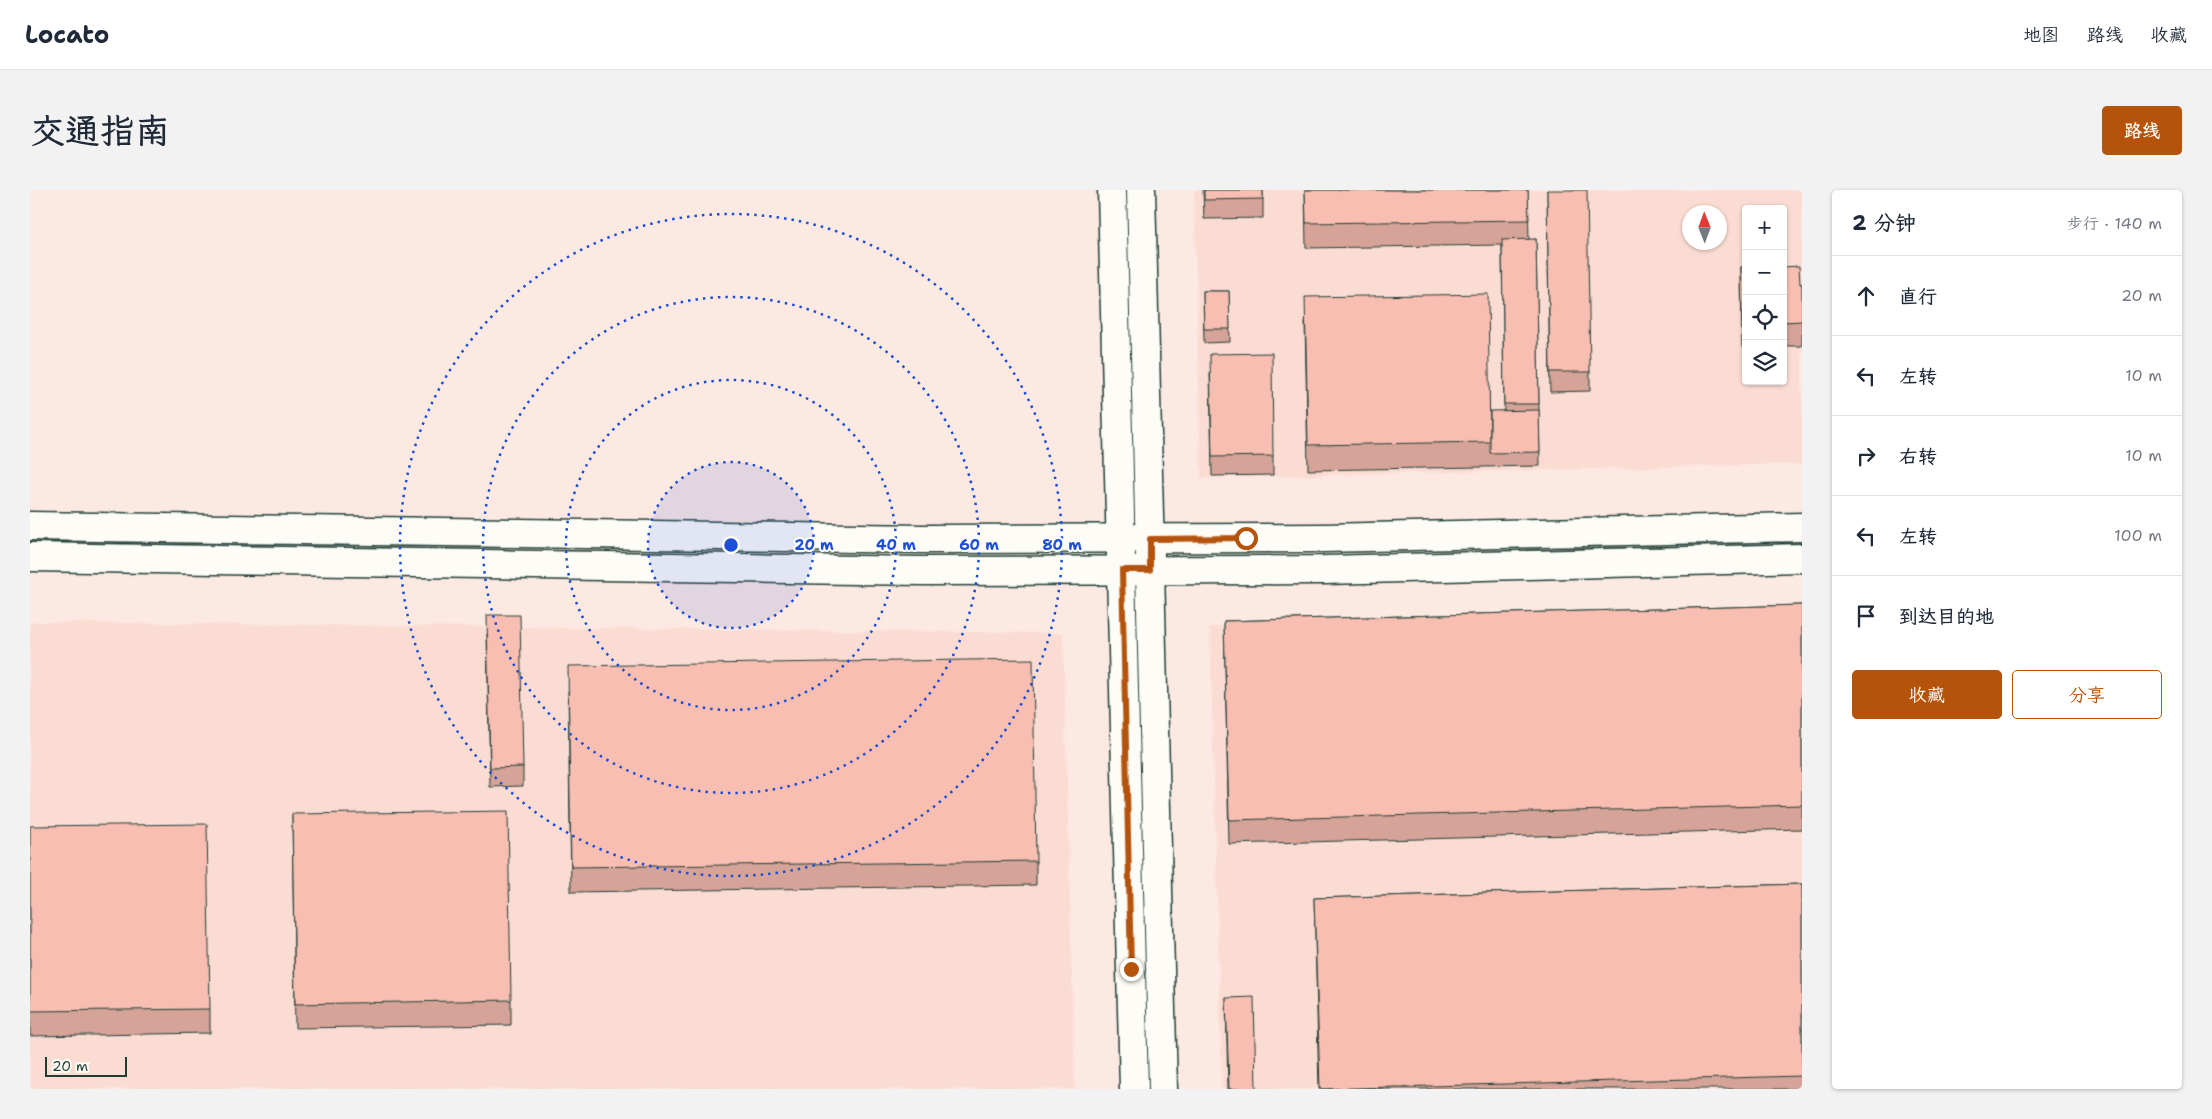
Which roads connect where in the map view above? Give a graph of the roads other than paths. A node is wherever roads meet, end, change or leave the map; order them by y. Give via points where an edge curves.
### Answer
1 (1112, 190) edge
2 (1141, 190) edge
3 (30, 526) edge
4 (1802, 526) edge
5 (1120, 539) junction
6 (1150, 539) junction
7 (30, 557) edge
8 (1802, 558) edge
9 (1122, 570) junction
10 (1150, 570) junction
11 (1134, 1089) edge
12 (1163, 1089) edge

1 - 5 main road
2 - 6 main road
3 - 5 main road
4 - 6 main road via 1334,538
5 - 6 main road
5 - 9 main road
6 - 10 main road
7 - 9 main road
8 - 10 main road via 1324,570
9 - 10 main road
9 - 11 main road
10 - 12 main road

